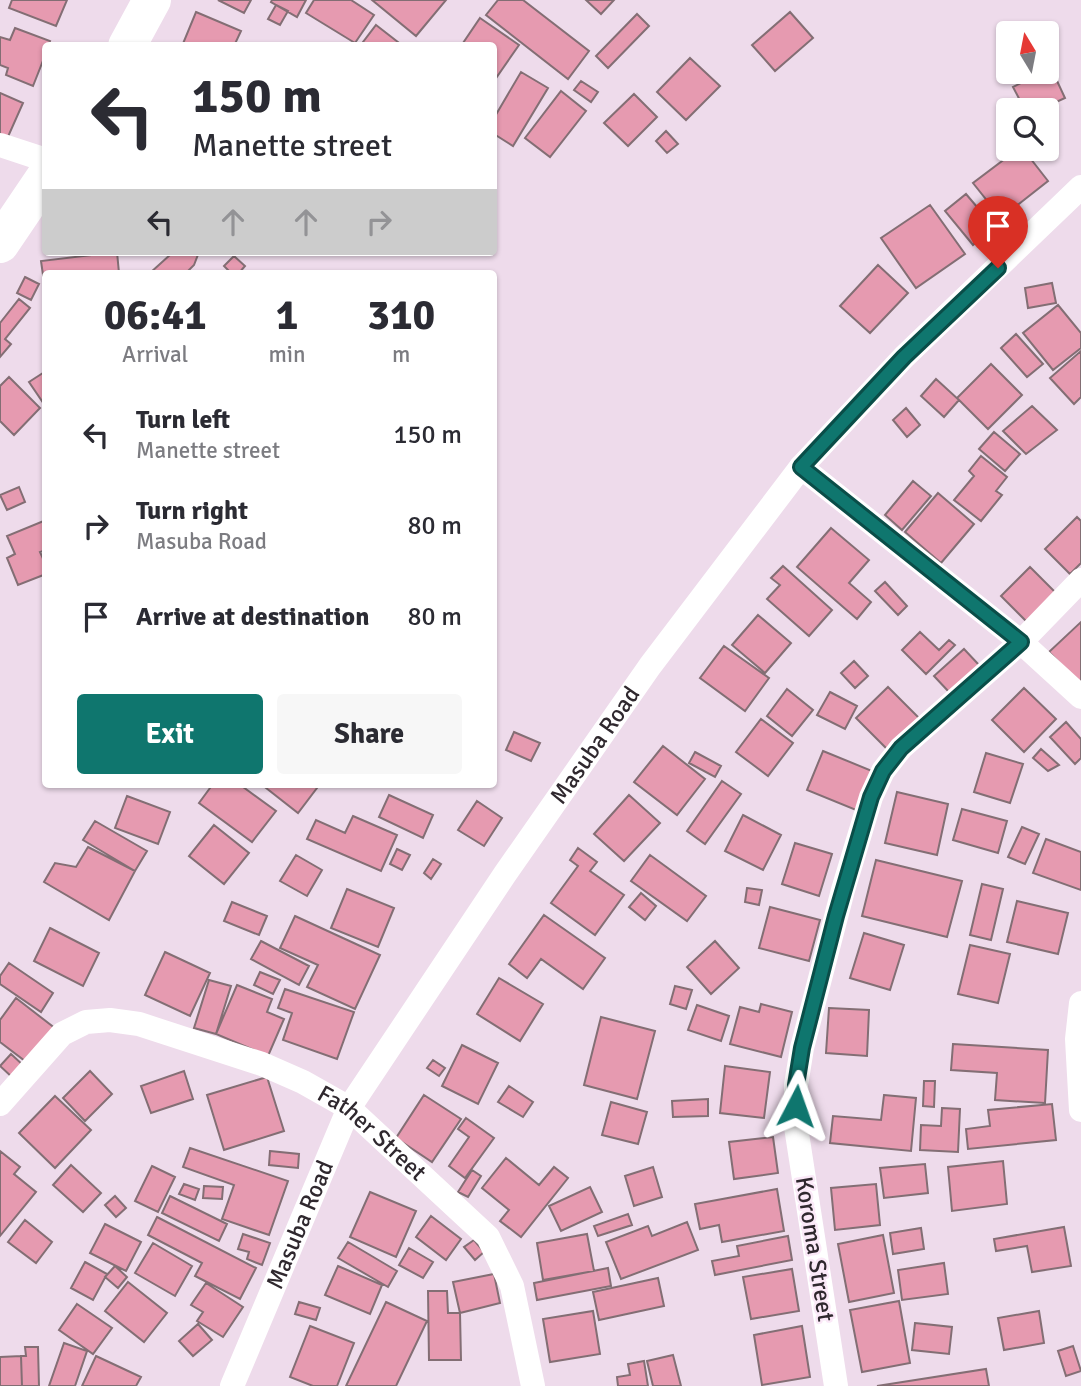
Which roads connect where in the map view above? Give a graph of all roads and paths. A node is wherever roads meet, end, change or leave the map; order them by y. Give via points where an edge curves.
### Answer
1 (152, 0) edge
2 (129, 42) edge
3 (0, 145) edge
4 (42, 159) edge
5 (42, 182) edge
6 (1081, 187) edge
7 (0, 244) edge
8 (801, 467) junction
9 (1081, 580) edge
10 (1021, 642) junction
11 (1081, 697) edge
12 (1081, 1003) edge
13 (0, 1104) edge
14 (349, 1108) junction
15 (1081, 1110) edge
16 (232, 1386) edge
17 (533, 1386) edge
18 (836, 1386) edge

1 - 2 main road
3 - 4 street
5 - 7 main road
6 - 8 street, Masuba Road via 904,357
8 - 10 street
8 - 14 street, Masuba Road via 650,666
9 - 10 street, Koroma Street
10 - 11 street
10 - 18 street, Koroma Street via 901,748 883,771 843,890 802,1048 796,1127
12 - 15 street via 1077,1039
13 - 14 street, Father Street via 62,1034 86,1022 110,1020 139,1024 262,1064
14 - 16 street, Masuba Road
14 - 17 street, Father Street via 488,1237 512,1286

